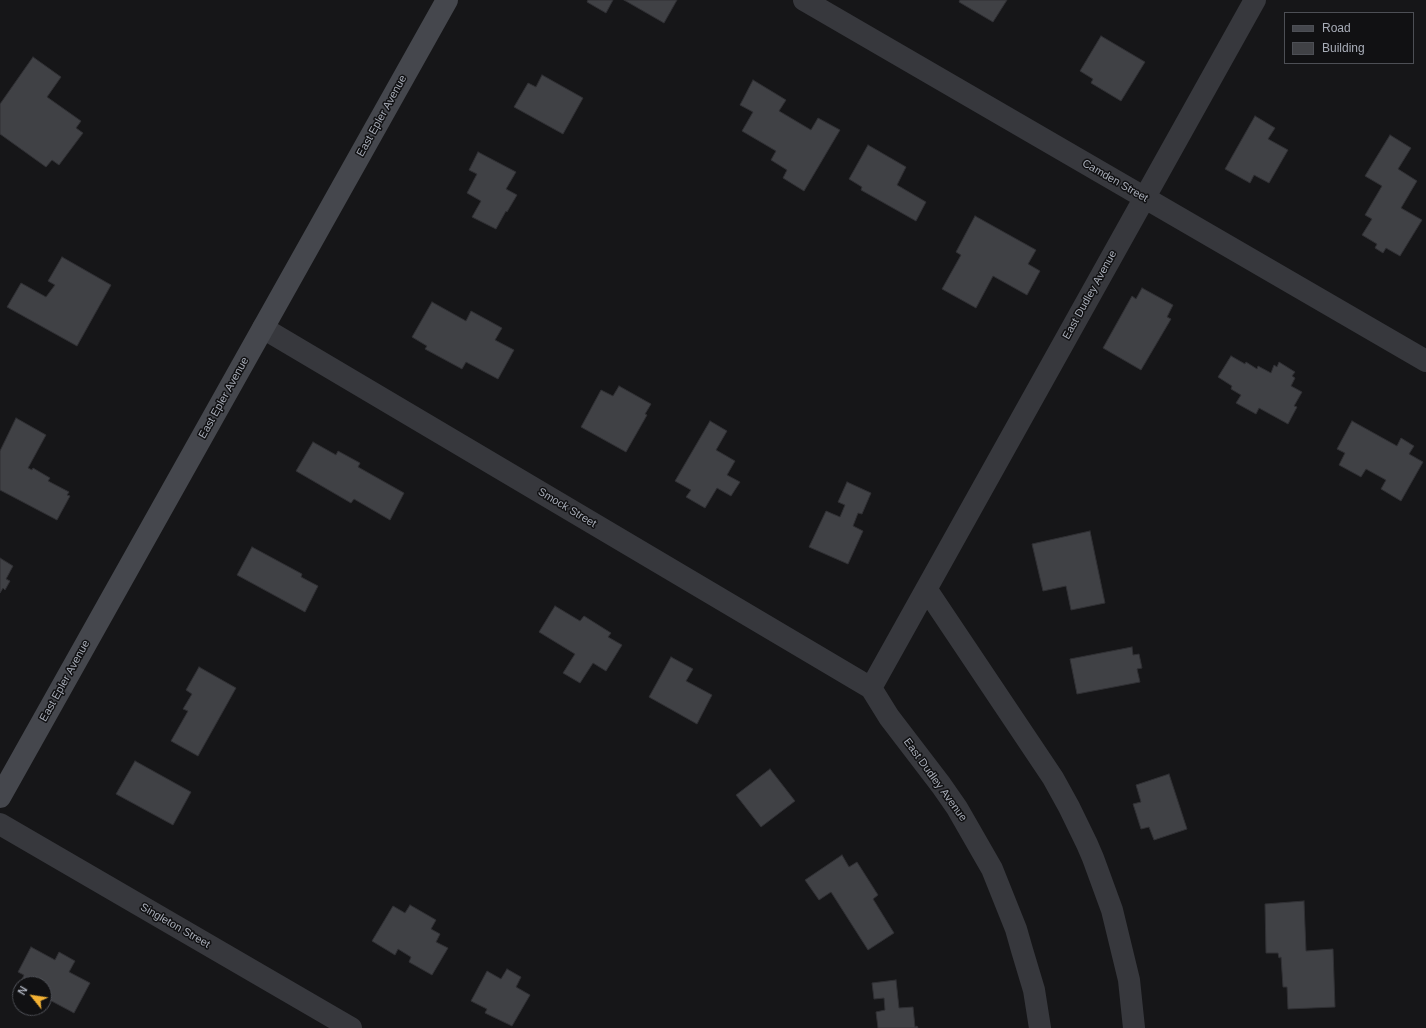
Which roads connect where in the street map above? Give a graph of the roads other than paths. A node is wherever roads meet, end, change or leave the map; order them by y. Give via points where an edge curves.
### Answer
1 (447, 0) edge
2 (804, 0) edge
3 (1255, 0) edge
4 (1144, 198) junction
5 (263, 328) junction
6 (1426, 361) edge
7 (927, 590) junction
8 (871, 688) junction
9 (0, 797) edge
10 (0, 824) edge
11 (351, 1028) edge
12 (1040, 1028) edge
13 (1134, 1028) edge

1 - 5 street, East Epler Avenue
2 - 4 street, Camden Street
3 - 4 street, East Dudley Avenue
4 - 6 street, Camden Street
4 - 7 street, East Dudley Avenue
5 - 8 street, Smock Street
5 - 9 street, East Epler Avenue
7 - 8 street, East Dudley Avenue
7 - 13 street via 1053,778 1087,844 1112,910 1129,980
8 - 12 street, East Dudley Avenue via 889,717 957,808 992,869 1016,929 1034,990
10 - 11 street, Singleton Street

